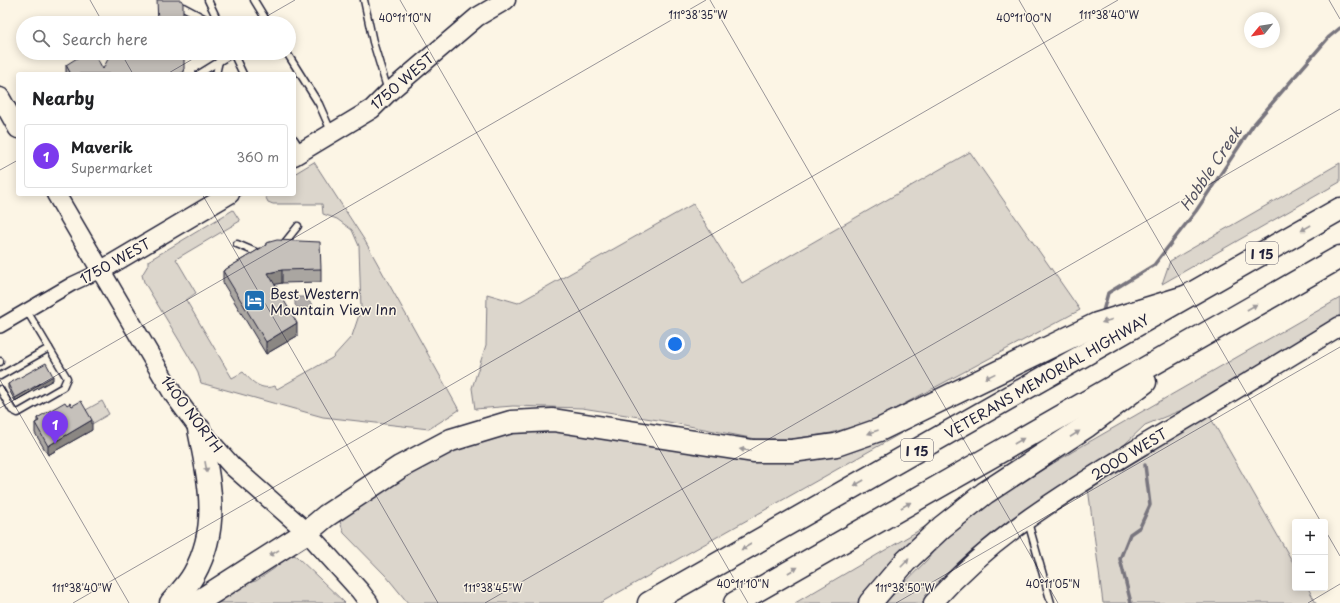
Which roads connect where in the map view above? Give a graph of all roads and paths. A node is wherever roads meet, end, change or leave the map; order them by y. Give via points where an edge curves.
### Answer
1 (208, 0) edge
2 (254, 0) edge
3 (364, 0) edge
4 (506, 0) edge
5 (183, 7) edge
6 (200, 16) edge
7 (216, 16) edge
8 (264, 16) edge
9 (236, 60) edge
10 (291, 60) edge
11 (219, 61) joint
12 (201, 72) edge
13 (216, 72) edge
14 (242, 72) edge
15 (389, 92) junction
16 (0, 97) edge
17 (16, 125) edge
18 (332, 133) junction
19 (297, 149) edge
20 (57, 196) edge
21 (227, 196) edge
22 (1340, 209) edge
23 (298, 226) dead end
24 (237, 244) dead end
25 (1340, 257) edge
26 (100, 271) junction
27 (1185, 297) junction
28 (27, 311) junction
29 (0, 326) edge
30 (1340, 326) edge
31 (1218, 327) junction
32 (49, 348) junction
33 (0, 376) edge
34 (0, 389) edge
35 (199, 429) junction
36 (1027, 519) junction
37 (307, 532) junction
38 (171, 603) edge
39 (196, 603) edge
40 (368, 603) edge
41 (649, 603) edge
42 (735, 603) edge
43 (870, 603) edge
44 (933, 603) edge
45 (1051, 603) edge

1 - 7 lane
2 - 8 lane
3 - 15 lane via 373,42
4 - 15 street, 1750 WEST via 477,17
5 - 6 lane
9 - 14 lane
10 - 18 lane via 319,104
11 - 12 lane
11 - 13 lane
15 - 18 street, 1750 WEST via 372,109
16 - 17 street
18 - 19 street, 1750 WEST
20 - 26 street, 1400 NORTH
21 - 26 street, 1750 WEST
22 -> 27 highway, VETERANS MEMORIAL HIGHWAY / I 15
23 - 24 lane via 282,246 273,249 258,253
31 -> 25 highway
26 - 28 street, 1750 WEST
26 - 35 street, 1400 NORTH via 173,394
27 -> 37 highway via 1096,324 879,430 836,445 792,451 754,451 553,420 511,422 451,440 400,467 333,511
27 -> 41 highway, VETERANS MEMORIAL HIGHWAY / I 15
28 - 29 street, 1750 WEST
28 - 32 lane
30 - 36 street, 2000 WEST
42 -> 31 highway
43 -> 31 highway via 905,562 942,527 985,493 1087,426
32 - 33 lane
32 - 34 lane via 67,378 63,387 18,413 12,410
35 - 37 street, 1400 NORTH via 232,466
35 -> 38 highway via 210,488 210,528 206,548 193,576
36 - 44 street, 2000 WEST via 963,572
36 - 45 lane
37 -> 39 highway
37 - 40 street, 1400 NORTH

